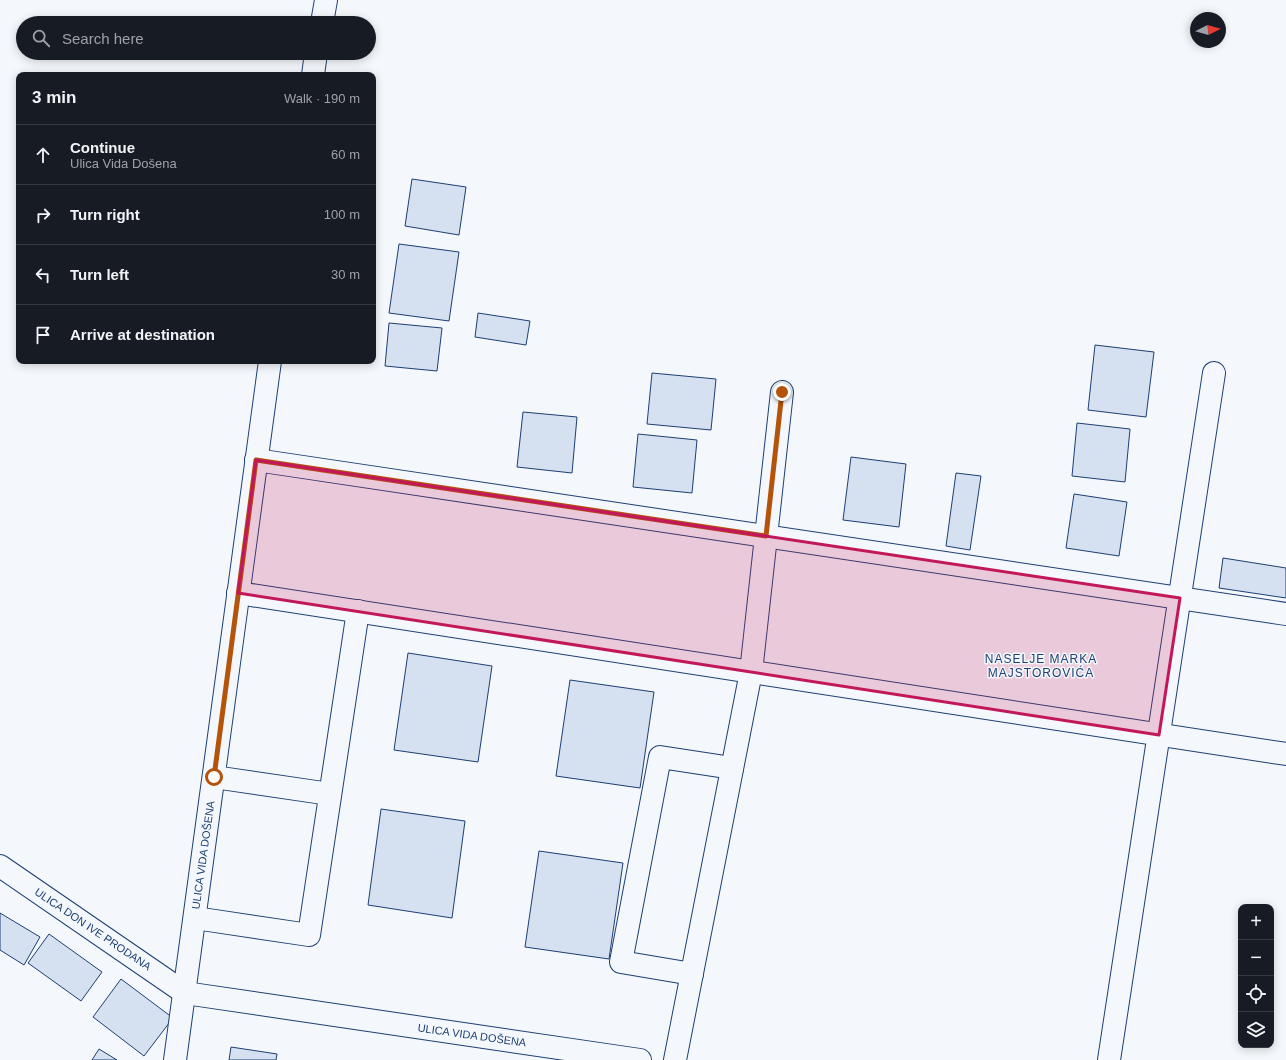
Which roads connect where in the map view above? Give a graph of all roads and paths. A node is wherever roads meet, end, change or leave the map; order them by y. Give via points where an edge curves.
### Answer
1 (326, 0) edge
2 (323, 16) edge
3 (315, 60) edge
4 (313, 72) edge
5 (270, 364) edge
6 (1214, 373) dead end
7 (782, 392) dead end
8 (256, 460) junction
9 (766, 536) junction
10 (238, 593) junction
11 (1180, 598) junction
12 (358, 611) junction
13 (1286, 614) edge
14 (751, 672) junction
15 (1159, 735) junction
16 (1286, 754) edge
17 (732, 768) junction
18 (214, 777) junction
19 (330, 794) junction
20 (0, 866) edge
21 (195, 918) junction
22 (692, 974) junction
23 (185, 993) junction
24 (175, 1060) edge
25 (640, 1060) edge
26 (675, 1060) edge
27 (1109, 1060) edge

1 - 2 street
3 - 4 street
5 - 8 street, ULICA VIDA DOŠENA
6 - 11 street
7 - 9 street
8 - 9 street
8 - 10 street, ULICA VIDA DOŠENA
9 - 11 street
9 - 14 street
10 - 12 street
10 - 18 street, ULICA VIDA DOŠENA
11 - 13 street
11 - 15 street
12 - 14 street
12 - 19 street
14 - 15 street
14 - 17 street
15 - 16 street
15 - 27 street
17 - 22 street
17 - 22 street via 660,757 621,962
18 - 19 street
18 - 21 street, ULICA VIDA DOŠENA
19 - 21 street via 309,935
20 - 23 street, ULICA DON IVE PRODANA
21 - 23 street, ULICA VIDA DOŠENA
22 - 26 street
23 - 24 street, ULICA VIDA DOŠENA
23 - 25 street, ULICA VIDA DOŠENA

